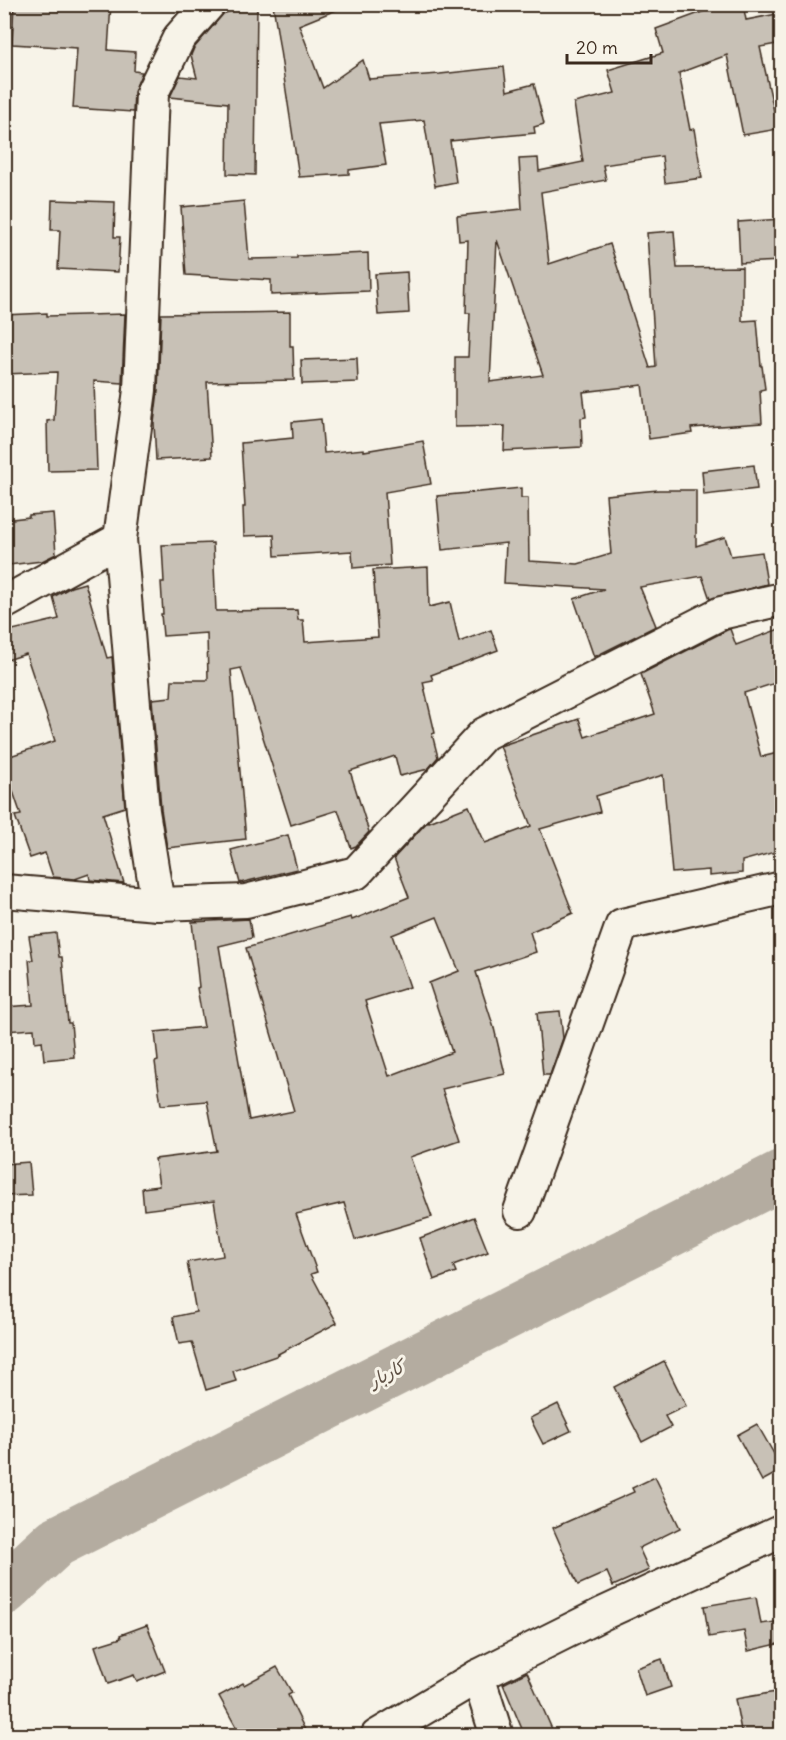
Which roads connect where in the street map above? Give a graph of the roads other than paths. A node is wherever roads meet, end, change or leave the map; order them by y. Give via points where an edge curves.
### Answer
1 (209, 4) edge
2 (120, 539) junction
3 (782, 599) edge
4 (4, 603) edge
5 (782, 888) edge
6 (4, 891) edge
7 (158, 904) junction
8 (520, 1211) dead end
9 (782, 1531) edge
10 (478, 1676) junction
11 (376, 1736) edge
12 (497, 1736) edge

1 - 2 street via 179,38 152,93 140,390
2 - 4 street
2 - 7 street via 142,799
3 - 7 street via 720,613 484,734 356,873 246,901
5 - 8 street via 622,925
6 - 7 street
9 - 10 street
10 - 11 street
10 - 12 street

